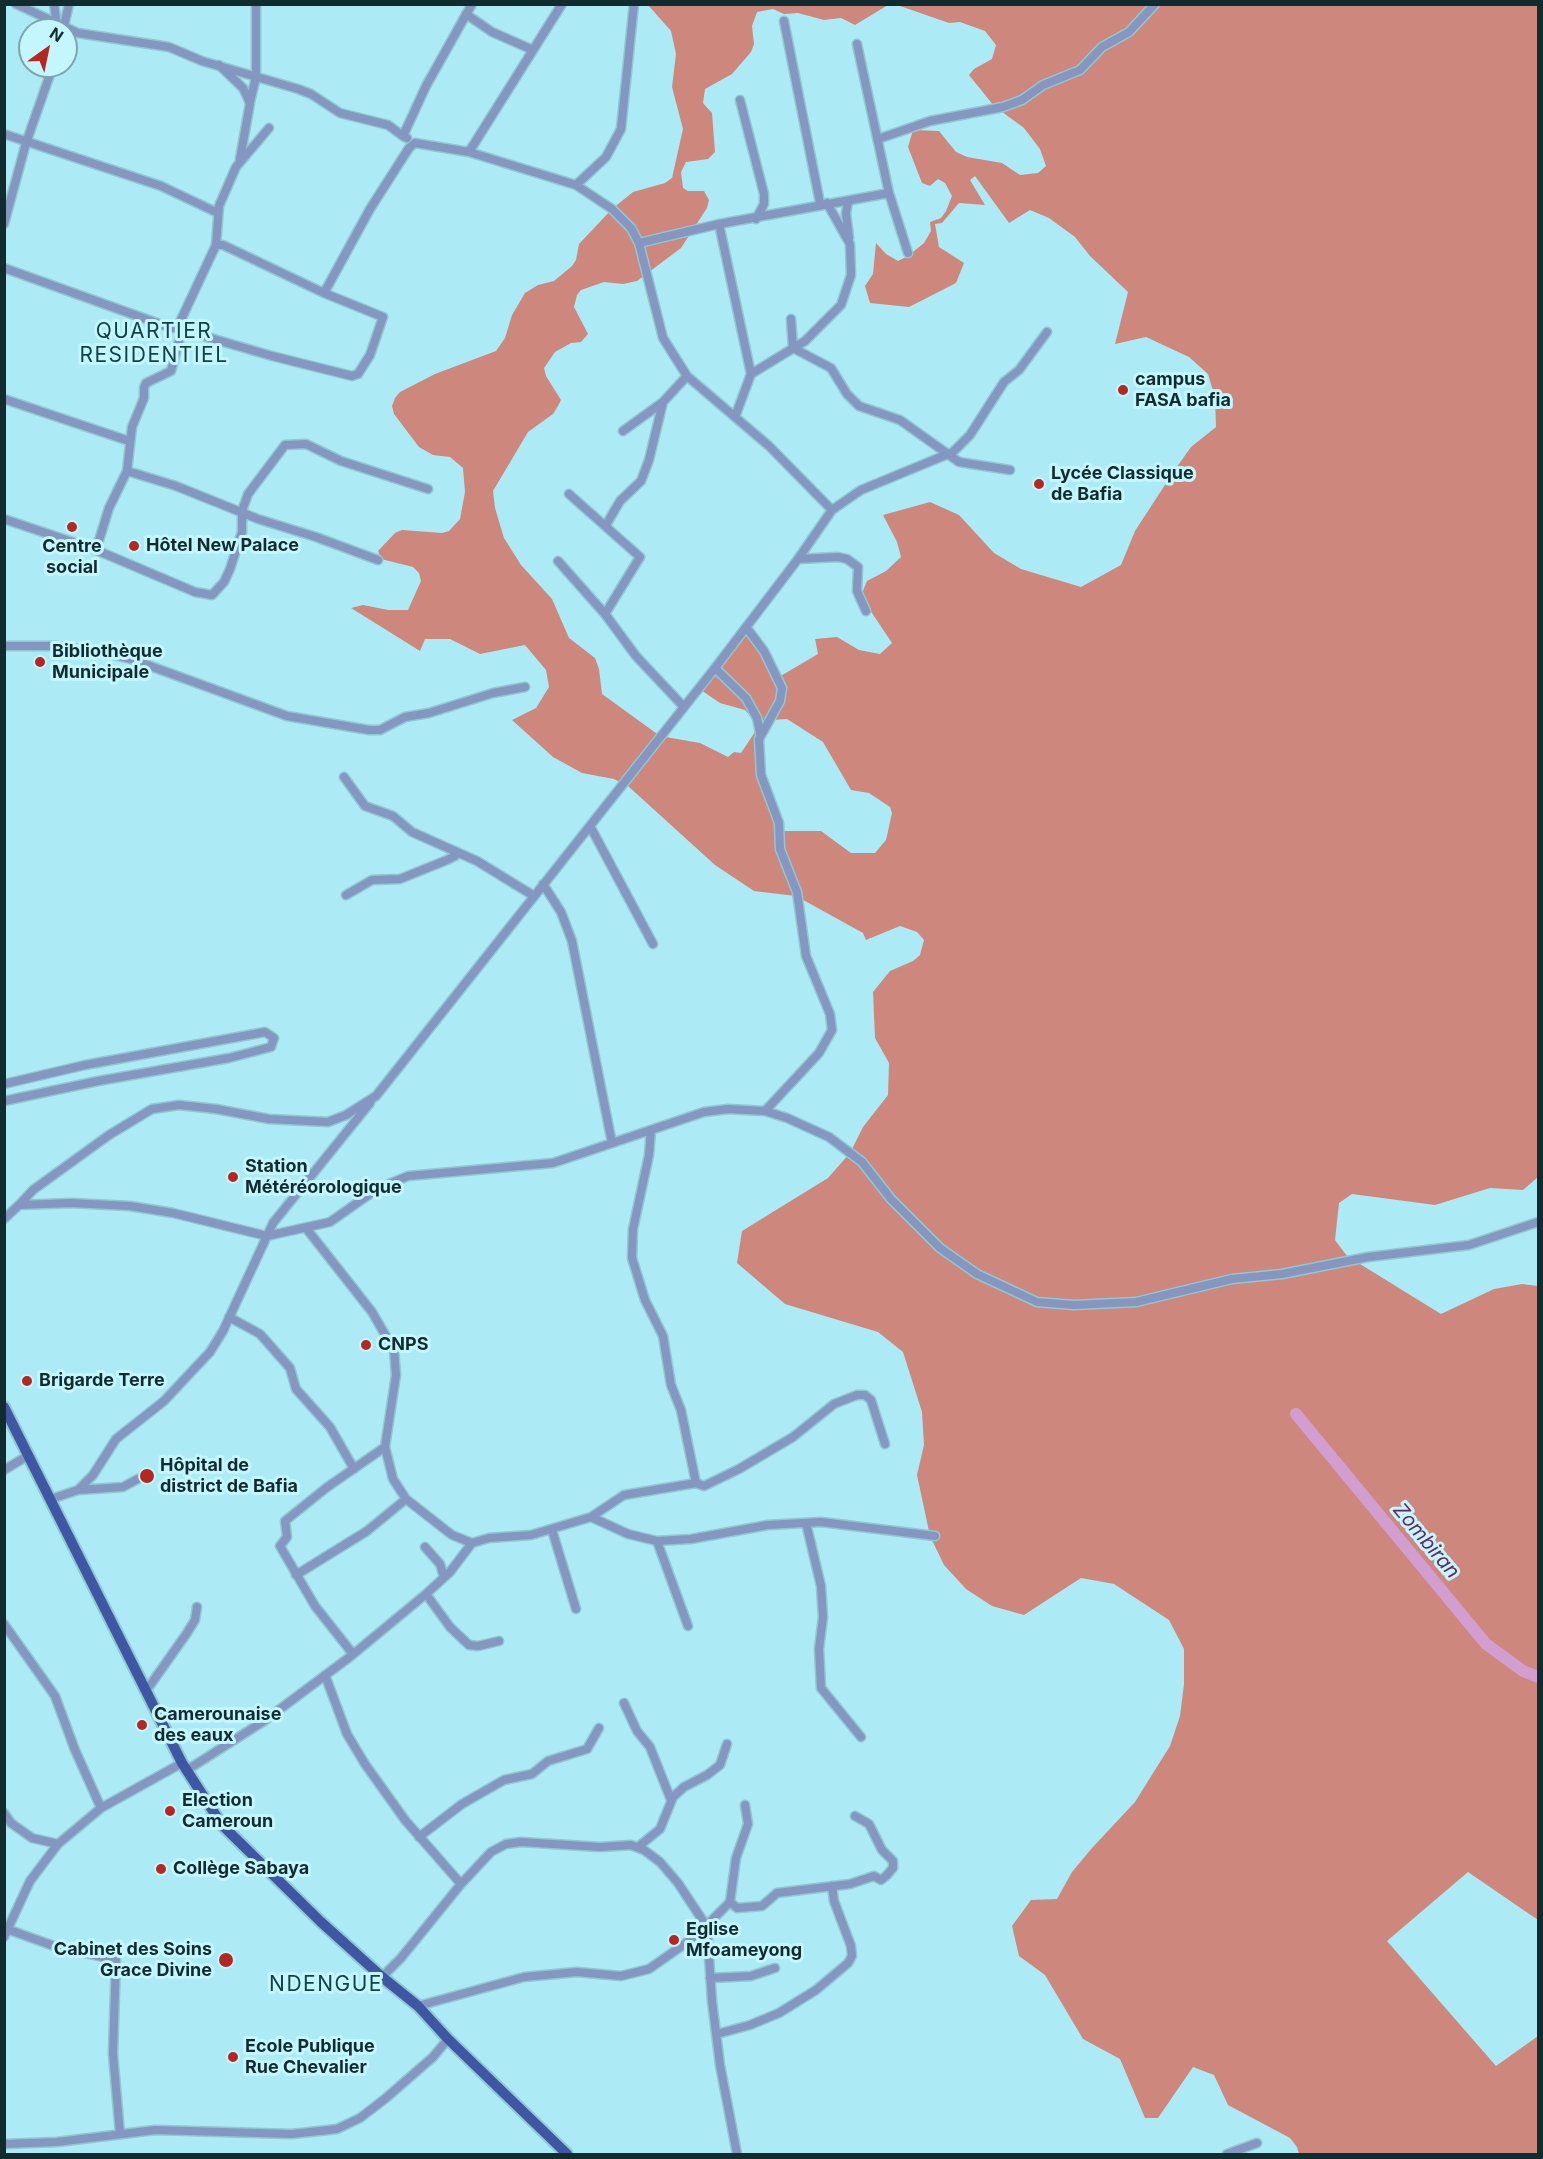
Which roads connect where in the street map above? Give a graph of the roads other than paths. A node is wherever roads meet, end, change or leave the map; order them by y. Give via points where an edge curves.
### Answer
1 (16, 4) edge
2 (256, 4) edge
3 (472, 4) edge
4 (562, 4) edge
5 (634, 4) edge
6 (1155, 4) edge
7 (466, 14) junction
8 (42, 18) edge
9 (784, 21) dead end
10 (78, 33) edge
11 (857, 44) dead end
12 (533, 50) junction
13 (218, 65) junction
14 (256, 77) junction
15 (49, 78) edge
16 (740, 100) dead end
17 (250, 103) junction
18 (269, 128) dead end
19 (4, 134) edge
20 (403, 136) junction
21 (878, 139) junction
22 (26, 143) junction
23 (415, 143) junction
24 (469, 152) junction
25 (240, 160) junction
26 (576, 185) junction
27 (889, 193) junction
28 (848, 202) junction
29 (823, 203) junction
30 (218, 213) junction
31 (756, 219) junction
32 (4, 224) edge
33 (719, 224) junction
34 (639, 243) junction
35 (850, 244) junction
36 (216, 245) junction
37 (908, 253) dead end
38 (4, 268) edge
39 (324, 293) junction
40 (791, 319) dead end
41 (179, 329) junction
42 (1047, 332) dead end
43 (793, 348) junction
44 (751, 374) junction
45 (687, 376) junction
46 (4, 399) edge
47 (663, 402) junction
48 (735, 417) junction
49 (623, 430) dead end
50 (129, 441) junction
51 (946, 456) junction
52 (1010, 470) dead end
53 (127, 471) junction
54 (428, 489) dead end
55 (569, 494) dead end
56 (832, 510) junction
57 (242, 511) junction
58 (4, 519) edge
59 (258, 519) junction
60 (244, 525) junction
61 (606, 525) junction
62 (96, 550) junction
63 (798, 559) junction
64 (378, 560) dead end
65 (558, 561) dead end
66 (866, 611) dead end
67 (605, 614) junction
68 (746, 627) junction
69 (4, 646) edge
70 (715, 668) junction
71 (525, 687) dead end
72 (683, 706) junction
73 (760, 734) junction
74 (345, 777) dead end
75 (590, 826) junction
76 (457, 852) junction
77 (543, 884) junction
78 (346, 895) dead end
79 (534, 896) junction
80 (653, 944) dead end
81 (4, 1084) edge
82 (376, 1096) junction
83 (4, 1101) edge
84 (765, 1112) junction
85 (651, 1130) junction
86 (612, 1143) junction
87 (19, 1205) junction
88 (4, 1219) edge
89 (1539, 1222) edge
90 (306, 1228) junction
91 (267, 1236) junction
92 (229, 1317) junction
93 (4, 1407) edge
94 (885, 1444) dead end
95 (385, 1447) junction
96 (29, 1455) junction
97 (354, 1469) junction
98 (4, 1470) edge
99 (147, 1474) dead end
100 (696, 1483) junction
101 (78, 1490) junction
102 (51, 1499) junction
103 (406, 1499) junction
104 (591, 1517) junction
105 (806, 1523) junction
106 (552, 1530) junction
107 (935, 1536) dead end
108 (657, 1540) junction
109 (472, 1544) junction
110 (425, 1547) dead end
111 (296, 1575) junction
112 (444, 1577) junction
113 (426, 1594) junction
114 (197, 1607) dead end
115 (576, 1609) dead end
116 (4, 1624) edge
117 (688, 1626) dead end
118 (499, 1641) dead end
119 (353, 1654) junction
120 (325, 1675) junction
121 (146, 1690) junction
122 (624, 1703) dead end
123 (599, 1728) dead end
124 (861, 1737) dead end
125 (727, 1744) dead end
126 (185, 1767) junction
127 (670, 1800) junction
128 (745, 1805) dead end
129 (101, 1808) junction
130 (4, 1813) edge
131 (855, 1816) dead end
132 (419, 1837) junction
133 (58, 1844) junction
134 (638, 1847) junction
135 (461, 1884) junction
136 (832, 1886) junction
137 (730, 1902) junction
138 (707, 1927) junction
139 (6, 1932) edge
140 (775, 1968) dead end
141 (382, 1977) junction
142 (711, 1978) junction
143 (418, 2006) junction
144 (717, 2034) junction
145 (448, 2039) junction
146 (120, 2134) junction
147 (1257, 2143) dead end
148 (4, 2144) edge
149 (567, 2154) edge
150 (736, 2154) edge
151 (1227, 2154) edge

1 - 8 street
2 - 14 street
3 - 7 street
4 - 12 street
5 - 26 street via 621,129 606,157
6 - 21 street via 1129,32 1102,47 1075,73 1043,85 1022,100 930,121
7 - 12 street via 492,32
7 - 20 street
9 - 29 street
10 - 13 street via 169,46
11 - 21 street
12 - 24 street
13 - 14 street
13 - 17 street via 243,88
14 - 17 street
14 - 20 street via 311,94 340,113 388,125
15 - 22 street
16 - 31 street via 764,194 764,204
17 - 25 street
18 - 25 street
19 - 22 street
20 - 23 street
21 - 27 street
22 - 30 street via 161,186
22 - 32 street
23 - 24 street
23 - 39 street via 370,209
24 - 26 street
25 - 30 street
26 - 34 street via 612,209 631,228
27 - 28 street
27 - 37 street
28 - 29 street
28 - 35 street
29 - 31 street
29 - 35 street
30 - 36 street
31 - 33 street
33 - 34 street
33 - 44 street
34 - 45 street via 663,338
35 - 43 street via 851,275 841,305 815,333
36 - 39 street
36 - 41 street
38 - 41 street
39 - 41 street via 383,317 370,355 358,374 352,376 272,356
40 - 43 street
41 - 50 street via 171,370 144,388
42 - 51 street via 1019,370 1004,382 970,435
43 - 44 street
43 - 51 street via 831,368 859,405 900,420
44 - 48 street
45 - 47 street
45 - 48 street
46 - 50 street
47 - 49 street
47 - 61 street via 641,481 620,501
48 - 56 street
50 - 53 street
51 - 52 street via 969,465
51 - 56 street via 861,490
53 - 57 street
53 - 62 street via 109,508
54 - 57 street via 341,461 306,444 290,443 253,484
55 - 61 street
56 - 63 street
57 - 59 street
57 - 60 street
58 - 62 street
59 - 60 street
59 - 64 street
60 - 62 street via 230,569 212,595 195,592
61 - 67 street via 639,554 640,560
63 - 66 street via 838,557 858,567 857,591
63 - 68 street
65 - 67 street
67 - 72 street via 636,656
68 - 70 street
68 - 73 street via 764,651 782,688 780,701
69 - 71 street via 56,646 102,652 286,716 369,730
70 - 72 street
70 - 73 street via 746,698 757,718
72 - 75 street
73 - 84 street via 763,786 779,823 780,849 797,892 806,956 830,1014 832,1030 819,1053
74 - 76 street via 365,806 393,816 412,832
75 - 77 street
75 - 80 street
76 - 78 street via 400,879 372,880
76 - 79 street
77 - 79 street
77 - 86 street via 561,912 572,941
79 - 82 street
81 - 83 street via 265,1032 274,1038 271,1047 229,1058
82 - 87 street via 328,1122 269,1119 179,1105 152,1109 100,1141 33,1190
82 - 91 street via 280,1214
84 - 85 street via 715,1110
84 - 89 street via 806,1125 851,1152 940,1248 977,1274 1037,1302 1136,1302 1240,1278 1469,1245
85 - 86 street
85 - 100 street via 633,1229 632,1258 645,1300 663,1335 671,1385 681,1410
86 - 90 street via 553,1164 393,1180 341,1216
87 - 88 street
87 - 91 street via 136,1206
90 - 91 street
90 - 95 street via 372,1312 394,1350 396,1375
91 - 92 street
92 - 97 street via 261,1334 291,1368 297,1391 330,1427
92 - 101 street via 210,1352 164,1401 117,1439
93 - 96 main road
94 - 100 street via 871,1400 857,1395 834,1404 793,1437 739,1469 704,1486
95 - 97 street
95 - 103 street via 393,1479
96 - 98 street
96 - 102 main road
97 - 111 street via 285,1521 287,1537 280,1546
99 - 101 street via 123,1487
100 - 104 street via 624,1495
101 - 102 street
102 - 121 main road
103 - 109 street via 452,1535
103 - 111 street via 367,1531
104 - 106 street
104 - 108 street via 628,1534
105 - 107 street via 839,1523
105 - 108 street
105 - 124 street via 821,1586 821,1688
106 - 109 street
106 - 115 street via 564,1580
108 - 117 street
109 - 112 street
110 - 112 street via 441,1564
111 - 119 street via 330,1628
112 - 113 street
113 - 118 street via 469,1645
113 - 119 street
114 - 121 street via 195,1620
116 - 129 street via 55,1696
119 - 120 street
120 - 126 street via 264,1721
120 - 132 street via 353,1746
121 - 126 main road
122 - 127 street via 637,1731 650,1747
123 - 132 street via 587,1749 548,1761 532,1774 504,1780 462,1804
125 - 127 street via 720,1765
126 - 129 street
126 - 141 main road via 215,1816 242,1847
127 - 134 street via 660,1829
128 - 137 street via 748,1824 736,1858
129 - 133 street
130 - 133 street via 10,1823 32,1838
131 - 136 street via 869,1824 894,1866 881,1880 874,1876
132 - 135 street
133 - 139 street via 30,1881
134 - 135 street via 531,1841 506,1844 485,1857
134 - 138 street via 669,1872
135 - 141 street
136 - 137 street via 777,1893 762,1906 737,1908
136 - 144 street via 851,1946 848,1963 816,1990 779,2013
137 - 138 street
138 - 142 street
138 - 143 street via 665,1959 635,1974 552,1973
139 - 146 street via 116,1960 113,2054
140 - 142 street via 751,1976
141 - 143 main road
142 - 144 street
143 - 145 main road
144 - 150 street
145 - 146 street via 386,2098 360,2118 337,2129 292,2134 176,2129
145 - 149 main road
146 - 148 street
147 - 151 street

